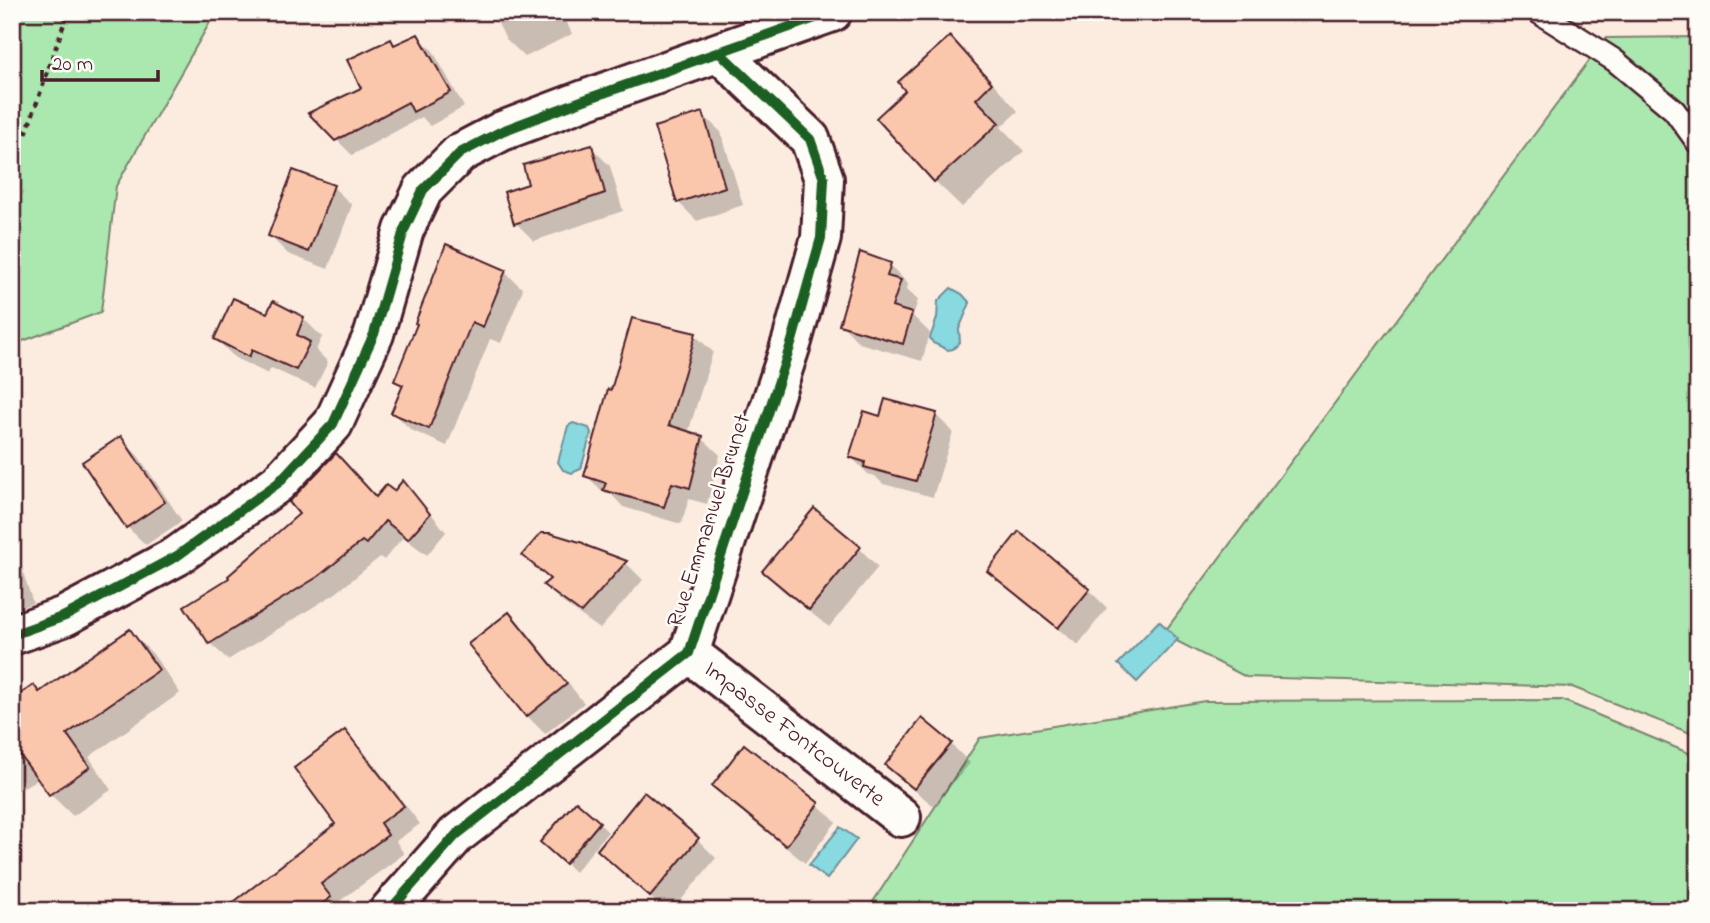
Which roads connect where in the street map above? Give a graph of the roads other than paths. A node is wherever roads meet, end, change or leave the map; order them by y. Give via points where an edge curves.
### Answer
1 (832, 12) edge
2 (1538, 12) edge
3 (720, 53) junction
4 (1698, 143) edge
5 (12, 635) edge
6 (689, 653) junction
7 (901, 817) dead end
8 (389, 911) edge

1 - 3 street
2 - 4 lane via 1614,60 1674,110
3 - 5 street via 502,131 460,153 423,190 404,230 373,334 333,424 288,473 177,556 65,616
3 - 6 street, Rue Emmanuel Brunet via 810,139 824,179 821,237 792,341
6 - 7 street, Impasse Fontcouverte
6 - 8 street, Rue Emmanuel Brunet via 456,835

